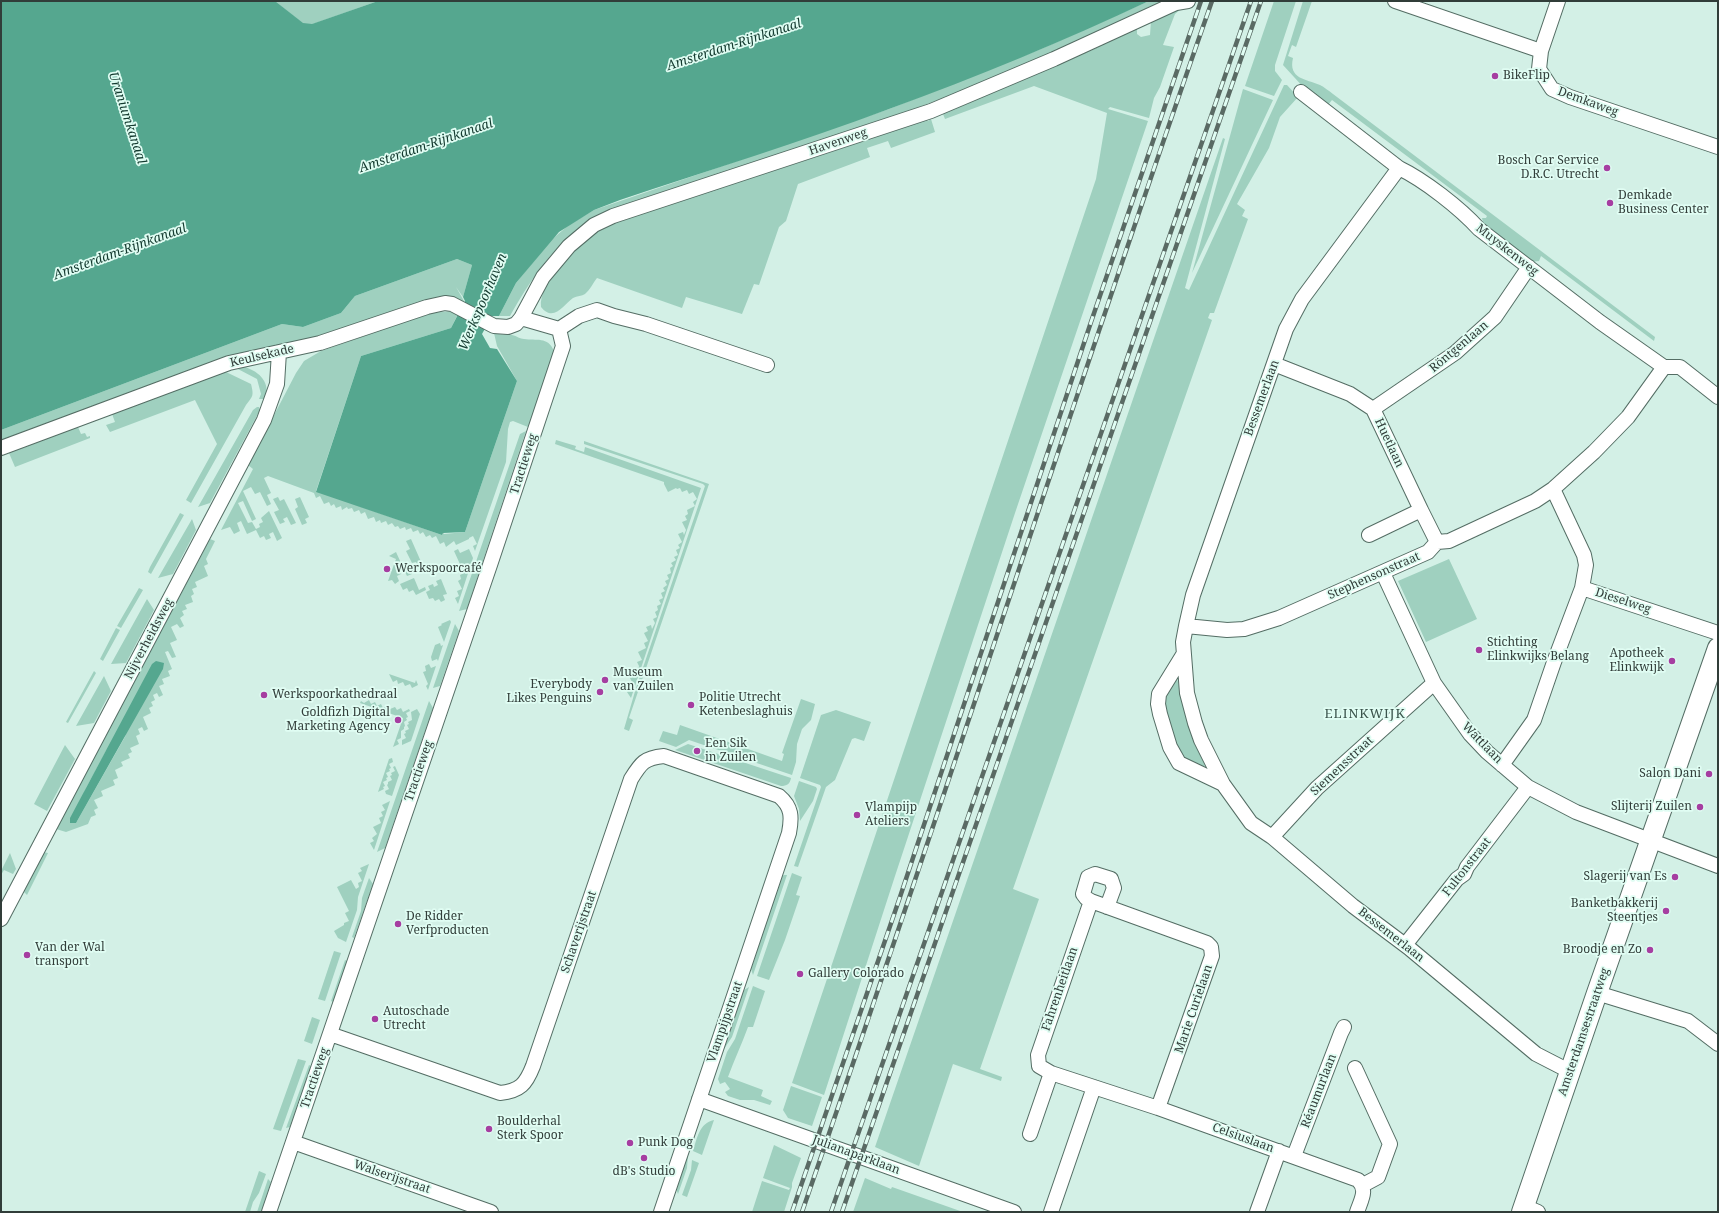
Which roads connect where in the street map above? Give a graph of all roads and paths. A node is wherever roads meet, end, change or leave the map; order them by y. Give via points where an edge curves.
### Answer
1 (1188, 1) edge
2 (1395, 1) edge
3 (1558, 1) edge
4 (1541, 51) junction
5 (1301, 92) dead end
6 (1718, 146) edge
7 (1399, 168) junction
8 (1529, 267) junction
9 (521, 318) junction
10 (559, 329) junction
11 (279, 352) junction
12 (1274, 364) junction
13 (767, 365) dead end
14 (1664, 367) junction
15 (1718, 397) edge
16 (1373, 409) junction
17 (1, 448) edge
18 (1553, 489) junction
19 (1421, 510) junction
20 (1368, 535) dead end
21 (1437, 542) junction
22 (1383, 573) junction
23 (1582, 588) junction
24 (1186, 626) junction
25 (1718, 633) edge
26 (1718, 648) edge
27 (1183, 655) junction
28 (1434, 683) junction
29 (1502, 765) junction
30 (1223, 784) junction
31 (1528, 787) junction
32 (789, 833) joint
33 (1272, 837) junction
34 (1651, 840) junction
35 (1718, 866) edge
36 (1091, 901) junction
37 (1107, 907) junction
38 (1, 919) edge
39 (1405, 945) junction
40 (1597, 992) junction
41 (1344, 1027) dead end
42 (330, 1034) junction
43 (1718, 1044) edge
44 (1355, 1068) dead end
45 (1571, 1072) junction
46 (1051, 1073) junction
47 (1094, 1087) junction
48 (699, 1099) junction
49 (1158, 1108) junction
50 (1030, 1134) dead end
51 (293, 1142) junction
52 (1279, 1151) junction
53 (1294, 1156) junction
54 (1363, 1185) junction
55 (1528, 1210) edge
56 (270, 1212) edge
57 (491, 1212) edge
58 (661, 1212) edge
59 (1014, 1212) edge
60 (1051, 1212) edge
61 (1257, 1212) edge
62 (1357, 1212) edge

1 - 9 street, Havenweg via 1176,3 932,111 600,222 580,234 543,277
2 - 4 street
3 - 4 street, Demkaweg
4 - 6 street, Demkaweg via 1539,69 1552,89 1570,98
5 - 7 street, Muyskenweg
7 - 8 street, Muyskenweg via 1425,184
7 - 12 street, Bessemerlaan via 1302,299 1286,329
8 - 14 street, Muyskenweg
8 - 16 street, Röntgenlaan via 1495,317 1455,353
9 - 10 street
9 - 11 street, Keulsekade via 516,324 499,328 445,303 320,343
10 - 13 street via 579,316 598,310
10 - 42 street, Tractieweg via 563,346
11 - 17 street, Keulsekade via 230,363
11 - 38 street, Nijverheidsweg via 277,384 264,420
12 - 16 street, Huetlaan via 1350,394
12 - 24 street, Bessemerlaan via 1193,595
14 - 15 street, Muyskenweg via 1680,367
14 - 18 street, Stephensonstraat via 1628,417
16 - 19 street, Huetlaan
18 - 21 street, Stephensonstraat via 1535,502 1508,515 1449,541
18 - 23 street, Dieselweg via 1584,555 1586,565
19 - 20 street
19 - 21 street, Huetlaan
21 - 22 street, Stephensonstraat via 1428,552
22 - 24 street, Stephensonstraat via 1279,618 1244,629
22 - 28 street, Wattlaan
23 - 25 street, Dieselweg
23 - 29 street via 1534,720
24 - 27 street, Bessemerlaan
26 - 34 main road, Amsterdamsestraatweg
27 - 30 street, Bessemerlaan via 1187,693 1195,723
27 - 30 street, Bessemerlaan via 1159,694 1160,714 1170,747 1179,764
28 - 29 street, Wattlaan via 1470,734
28 - 33 street, Siemensstraat via 1317,788
29 - 31 street, Wattlaan
30 - 33 street, Bessemerlaan via 1251,823
31 - 34 street, Wattlaan via 1576,812
31 - 39 street, Fultonstraat via 1464,874 1457,879
32 - 42 street, Schaverijstraat via 791,811 779,796 664,756 651,757 640,765 631,779 533,1066 524,1084 510,1092 500,1093 467,1083
32 - 48 street, Vlampijpstraat
33 - 39 street, Bessemerlaan via 1353,906
34 - 35 street, Wattlaan
34 - 40 main road, Amsterdamsestraatweg
36 - 37 street, Marie Curielaan
36 - 37 street via 1083,894 1088,877 1095,874 1111,879 1114,888
36 - 46 street, Fahrenheitlaan via 1038,1055 1039,1066
37 - 49 street, Marie Curielaan via 1207,943 1211,948 1212,956
39 - 45 street, Bessemerlaan via 1536,1054
40 - 43 street via 1688,1021
40 - 45 main road, Amsterdamsestraatweg
41 - 53 street, Réaumurlaan
42 - 51 street, Tractieweg
44 - 54 street via 1390,1144 1378,1177
45 - 55 main road, Amsterdamsestraatweg
46 - 47 street, Celsiuslaan
46 - 50 street
47 - 49 street, Celsiuslaan
47 - 60 street
48 - 58 street, Vlampijpstraat
48 - 59 street, Julianaparklaan
49 - 52 street, Celsiuslaan
51 - 56 street, Tractieweg
51 - 57 street, Walserijstraat
52 - 53 street, Celsiuslaan
52 - 61 street
53 - 54 street, Celsiuslaan via 1358,1180
54 - 62 street via 1364,1193

